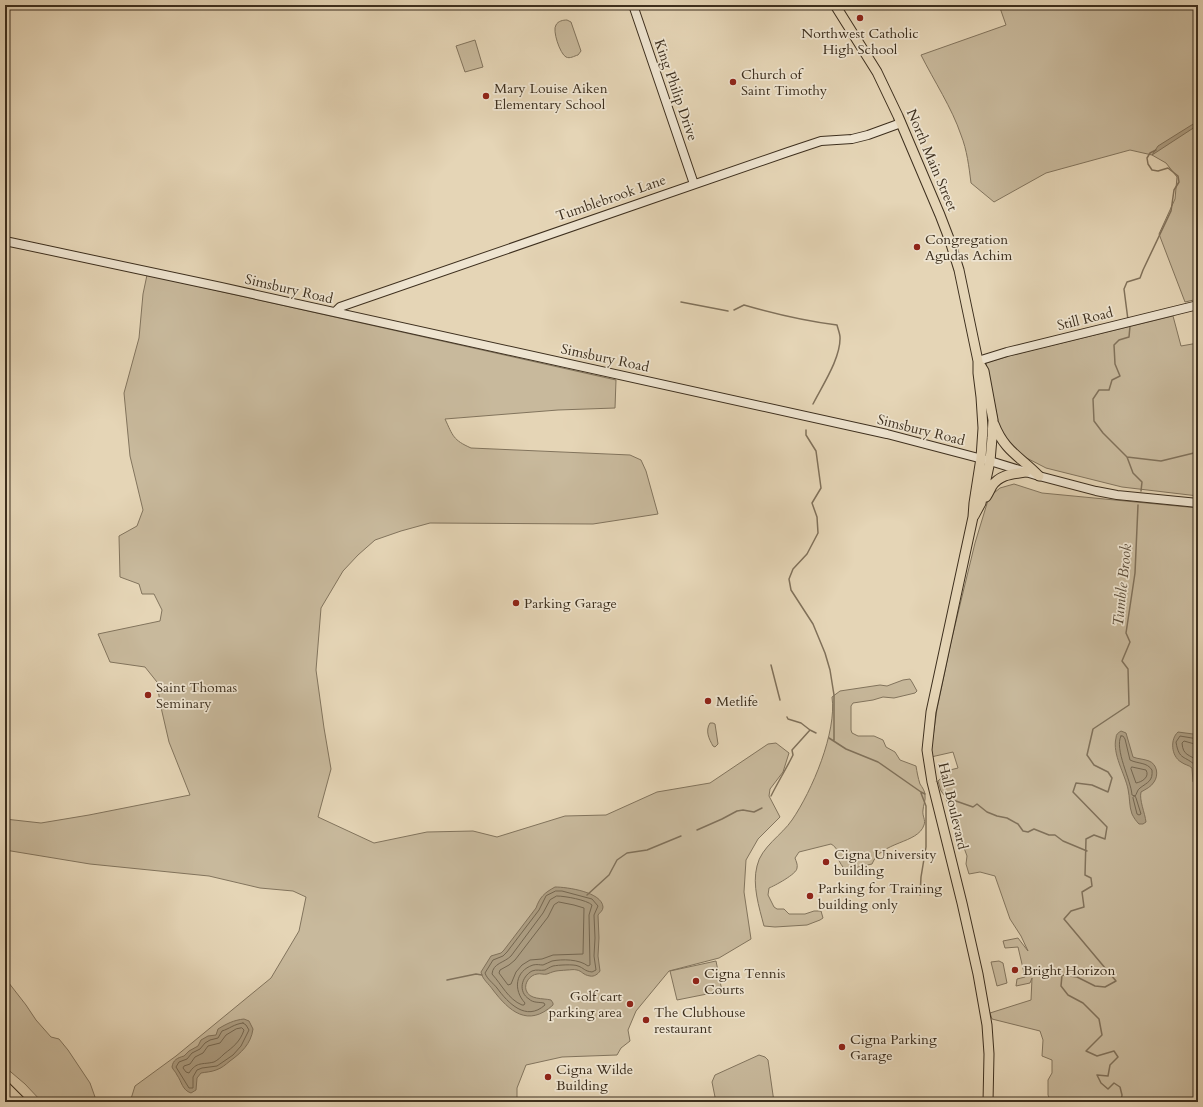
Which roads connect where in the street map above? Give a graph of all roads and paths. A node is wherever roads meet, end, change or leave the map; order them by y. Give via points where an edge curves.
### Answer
1 (633, 5) edge
2 (836, 5) edge
3 (901, 123) junction
4 (694, 184) junction
5 (5, 241) edge
6 (1198, 305) edge
7 (335, 312) junction
8 (978, 361) junction
9 (993, 420) junction
10 (986, 460) junction
11 (1026, 472) junction
12 (1040, 476) junction
13 (981, 503) junction
14 (1198, 503) edge
15 (973, 517) junction
16 (5, 1086) edge
17 (21, 1102) edge
18 (988, 1102) edge

1 - 4 main road, King Philip Drive
2 - 3 main road, North Main Street via 877,72
3 - 4 main road, Tumblebrook Lane via 852,139 821,141
3 - 8 main road, North Main Street via 954,252
4 - 7 main road, Tumblebrook Lane via 340,306
5 - 7 main road, Simsbury Road
6 - 8 main road, Still Road
7 - 10 main road, Simsbury Road via 887,434
8 - 9 main road, North Main Street via 984,371
8 - 10 main road, North Main Street
9 - 10 main road, North Main Street
9 - 12 main road via 1007,448
10 - 11 main road, Simsbury Road
10 - 13 main road, Hall Boulevard
10 - 15 main road, Hall Boulevard via 974,502
11 - 12 main road, Simsbury Road
11 - 13 main road via 997,480
12 - 14 main road, Simsbury Road via 1117,496
13 - 15 main road, Hall Boulevard
15 - 18 main road, Hall Boulevard via 930,712 927,750 986,1018 989,1054
16 - 17 main road

